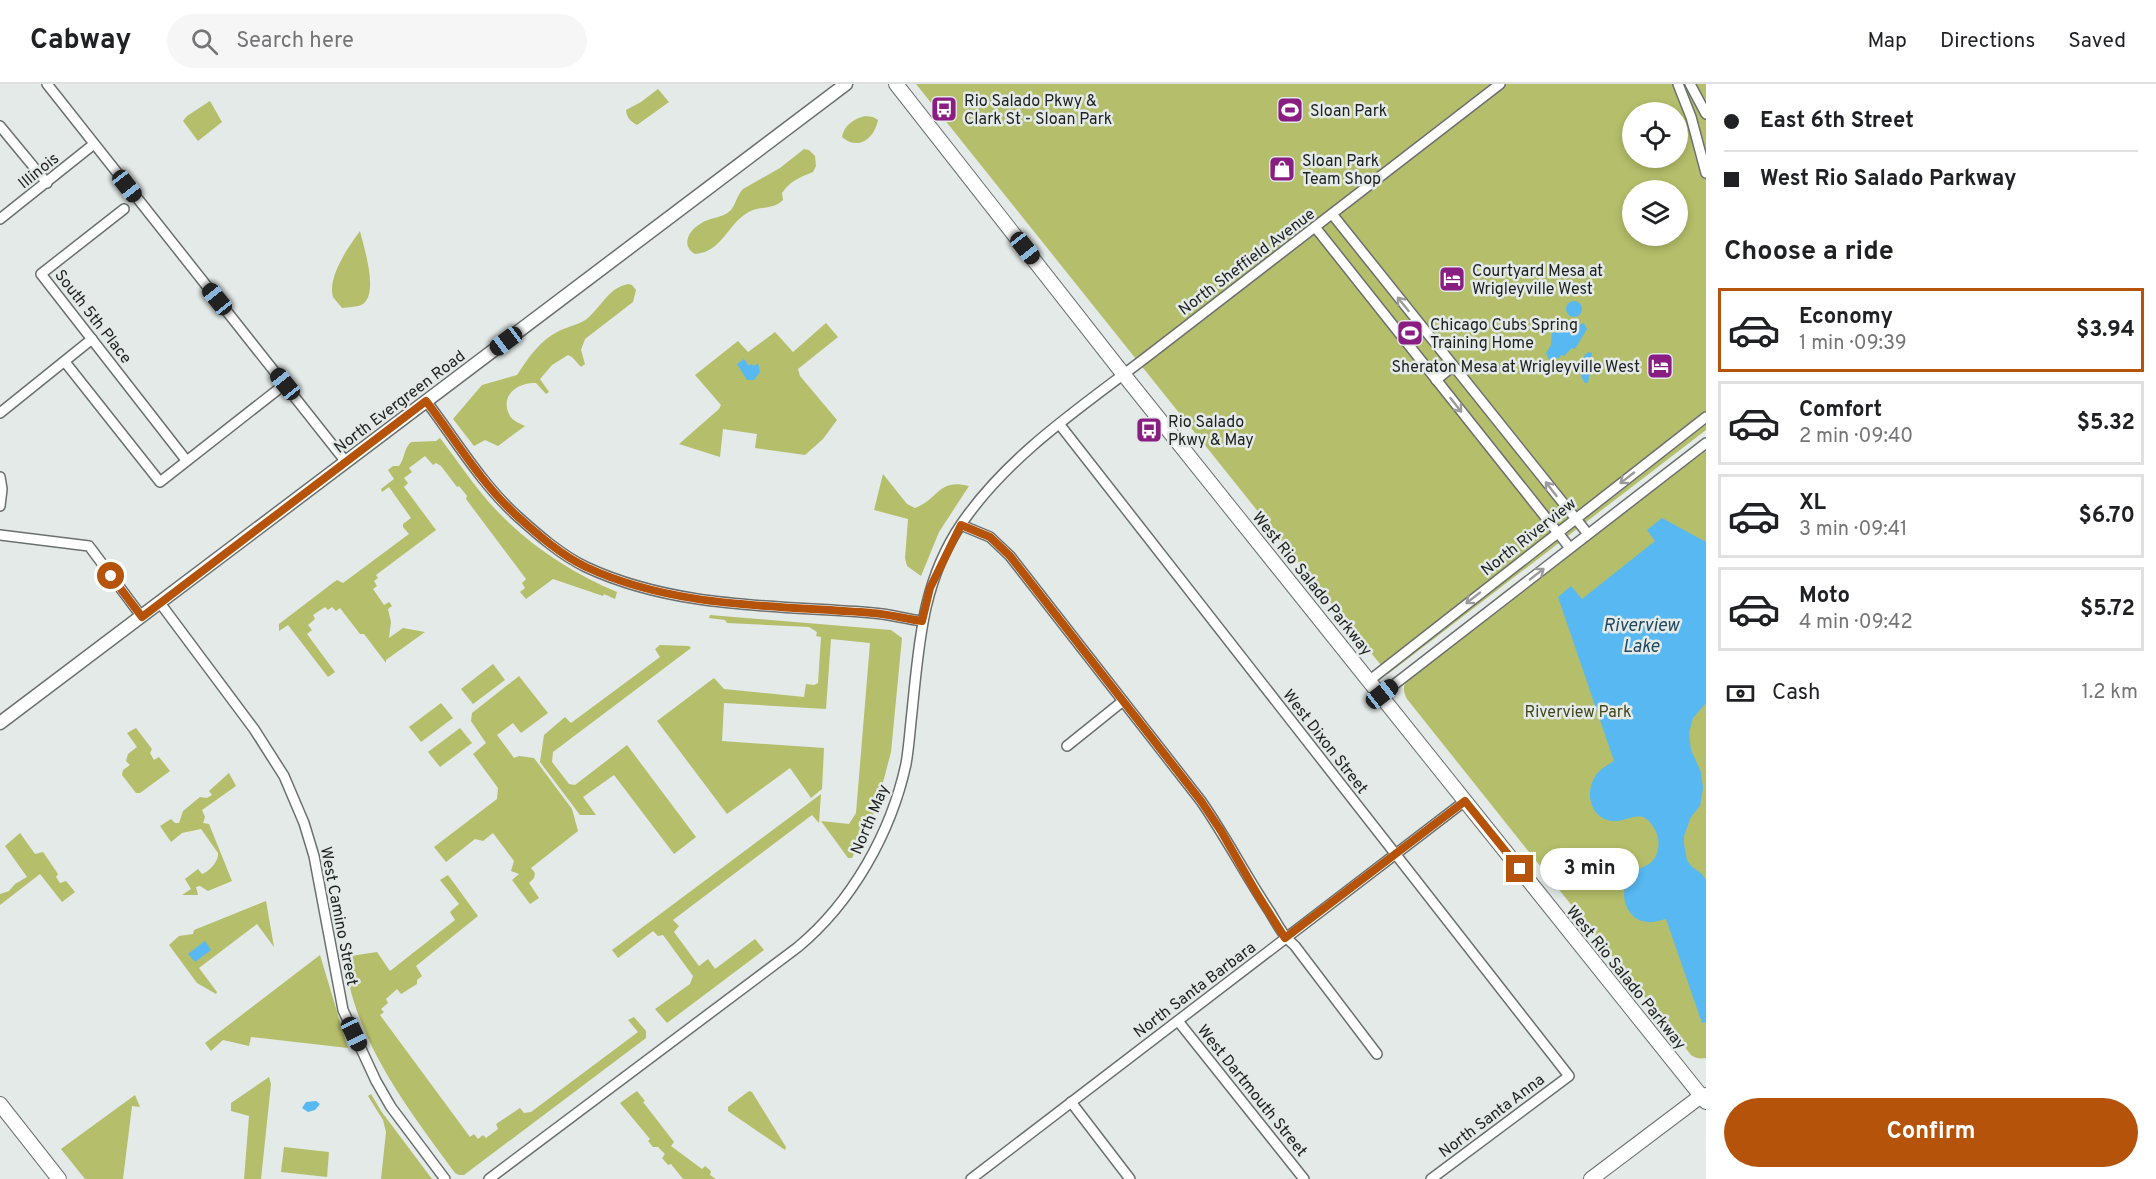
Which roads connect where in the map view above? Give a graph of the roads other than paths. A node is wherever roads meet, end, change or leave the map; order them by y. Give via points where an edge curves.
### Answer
1 (46, 84) edge
2 (846, 84) edge
3 (896, 84) edge
4 (1500, 84) edge
5 (1678, 84) edge
6 (1690, 84) edge
7 (1706, 114) edge
8 (0, 126) edge
9 (94, 144) junction
10 (1706, 173) edge
11 (47, 183) junction
12 (124, 209) dead end
13 (1332, 214) junction
14 (0, 219) edge
15 (1315, 227) junction
16 (92, 339) junction
17 (65, 362) junction
18 (1453, 366) junction
19 (1124, 375) junction
20 (1436, 380) junction
21 (285, 384) junction
22 (426, 401) junction
23 (0, 413) edge
24 (1706, 417) edge
25 (1060, 425) junction
26 (1706, 442) edge
27 (1656, 456) junction
28 (186, 460) junction
29 (346, 462) junction
30 (1669, 471) junction
31 (0, 477) edge
32 (0, 506) edge
33 (1575, 518) junction
34 (961, 525) junction
35 (1557, 532) junction
36 (1588, 534) junction
37 (0, 535) edge
38 (1570, 548) junction
39 (160, 603) junction
40 (142, 617) junction
41 (922, 621) junction
42 (1370, 680) junction
43 (1382, 694) junction
44 (1124, 701) junction
45 (0, 723) edge
46 (1067, 746) dead end
47 (1465, 801) junction
48 (1396, 856) junction
49 (1285, 938) junction
50 (1178, 1021) junction
51 (1377, 1054) dead end
52 (1569, 1076) joint
53 (1705, 1094) edge
54 (1071, 1102) junction
55 (0, 1104) edge
56 (59, 1179) edge
57 (445, 1179) edge
58 (489, 1179) edge
59 (970, 1179) edge
60 (1130, 1179) edge
61 (1304, 1179) edge
62 (1431, 1179) edge
63 (1591, 1179) edge

1 - 9 street
2 - 22 street, North Evergreen Road
3 - 19 main road, West Rio Salado Parkway
4 - 13 street, North Sheffield Avenue
5 - 10 street
6 - 7 street
8 - 11 street
9 - 11 street, Illinois
9 - 21 street
11 - 14 street, Illinois
12 - 16 street, South 5th Place via 42,274
13 - 15 street, North Sheffield Avenue
18 -> 13 street
15 - 19 street, North Sheffield Avenue
15 - 20 street
16 - 17 street
16 - 28 street, South 5th Place
17 - 23 street
17 - 28 street via 160,482
18 - 20 street
33 -> 18 street
19 - 25 street, North May
19 - 42 main road, West Rio Salado Parkway
20 -> 35 street
21 - 28 street
21 - 29 street
22 - 29 street, North Evergreen Road
22 - 41 street via 515,514 584,566 645,589 705,601 876,613
24 - 27 street, North Riverview
25 - 34 street, North May via 1011,465
25 - 48 street, West Dixon Street
26 - 30 street
27 - 30 street
27 -> 33 street, North Riverview
29 - 39 street, North Evergreen Road
30 - 36 street
31 - 32 street
33 - 35 street, North Riverview
33 - 36 street
34 - 41 street, North May via 930,588
34 - 44 street via 990,537 1010,556
35 - 38 street
35 -> 42 street, North Riverview
36 - 38 street
37 - 40 street via 89,546
43 -> 38 street
39 - 40 street, North Evergreen Road
39 - 57 street, West Camino Street via 284,776 314,856 343,1010 386,1099
40 - 45 street, North Evergreen Road
41 - 58 street, North May via 906,763 895,802 859,877 835,909 798,947
42 - 43 main road, West Rio Salado Parkway
43 - 47 main road, West Rio Salado Parkway
44 - 46 street
44 - 49 street via 1208,811
47 - 48 street, North Santa Barbara
47 - 53 main road, West Rio Salado Parkway
48 - 49 street, North Santa Barbara
48 - 52 street, West Dixon Street
49 - 50 street, North Santa Barbara
49 - 51 street
50 - 54 street, North Santa Barbara
50 - 61 street, West Dartmouth Street
52 - 62 street, North Santa Anna
53 - 63 main road
54 - 59 street, North Santa Barbara
54 - 60 street
55 - 56 main road

